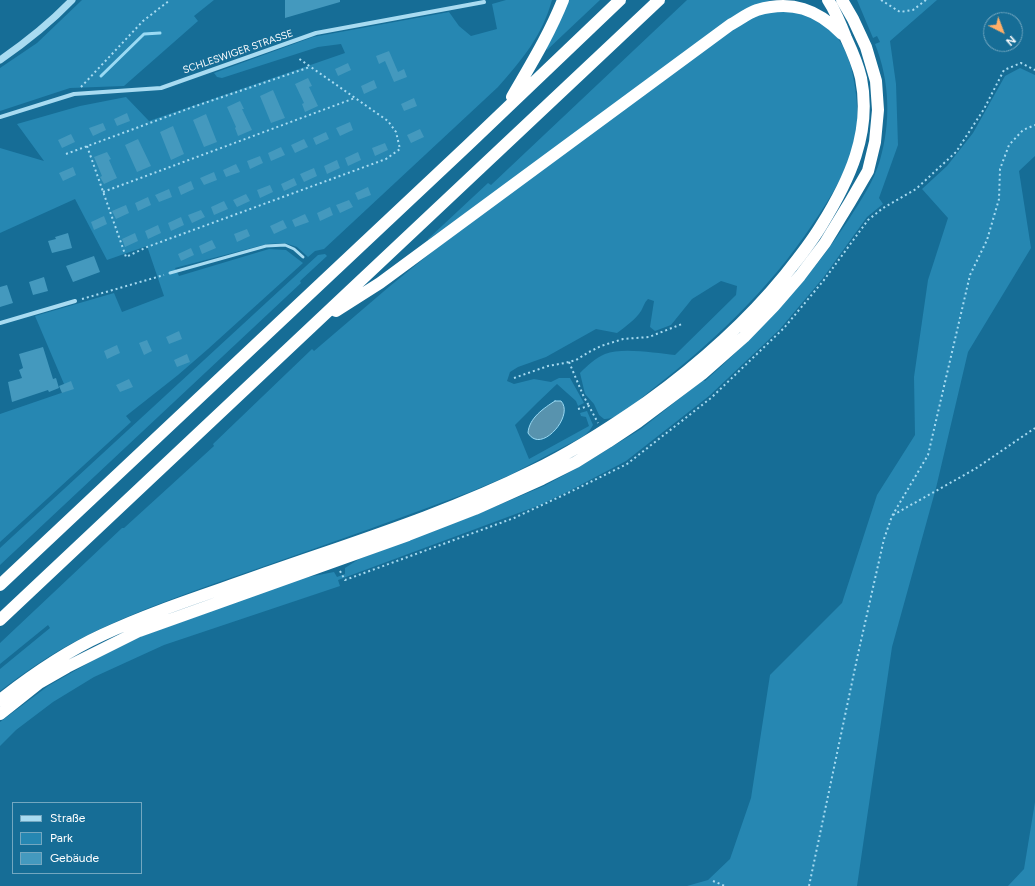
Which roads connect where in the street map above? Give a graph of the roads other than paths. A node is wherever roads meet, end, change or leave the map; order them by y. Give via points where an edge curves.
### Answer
1 (72, 0) edge
2 (562, 0) edge
3 (620, 0) edge
4 (659, 0) edge
5 (828, 0) edge
6 (842, 0) edge
7 (484, 2) dead end
8 (846, 38) junction
9 (0, 60) edge
10 (504, 110) junction
11 (0, 117) edge
12 (303, 257) dead end
13 (170, 273) road end
14 (75, 301) road end
15 (0, 323) edge
16 (307, 331) junction
17 (0, 585) edge
18 (0, 620) edge
19 (0, 700) edge
20 (0, 714) edge

1 - 9 street via 26,42
2 - 10 highway via 542,47
3 - 10 highway
4 - 16 highway
5 - 8 highway via 836,12
6 - 20 highway via 866,47 876,81 878,110 875,142 868,171 825,243 800,276 744,337 702,374 608,442 542,479 415,532 139,631 40,683
7 - 11 street, SCHLESWIGER STRASSE via 316,33 161,88 74,94
8 - 16 highway via 830,22 812,10 793,4 757,10 730,25 380,283
8 - 19 highway via 860,77 864,124 847,180 811,242 767,297 738,327 690,369 603,432 533,472 458,505 102,635 46,665
10 - 17 highway
12 - 13 lane via 285,245 266,246
14 - 15 street
16 - 18 highway

